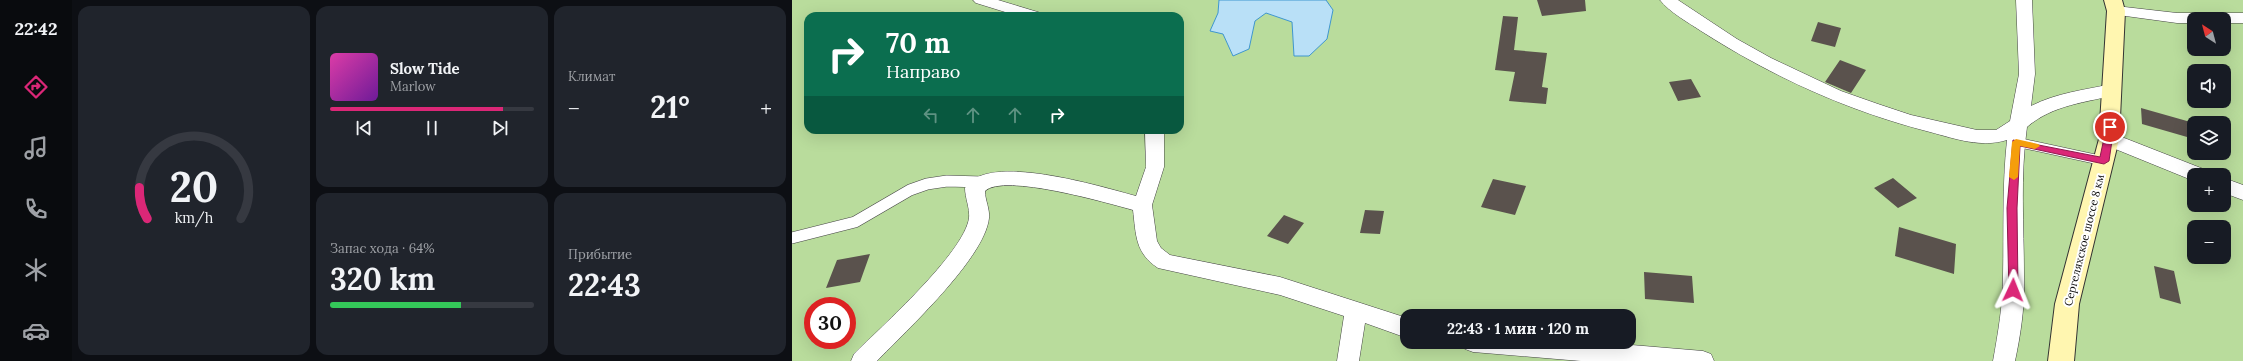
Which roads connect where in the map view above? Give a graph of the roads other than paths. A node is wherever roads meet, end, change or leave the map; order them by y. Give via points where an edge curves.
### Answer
1 (981, 0) edge
2 (1668, 0) edge
3 (2024, 0) edge
4 (2114, 5) edge
5 (1022, 12) edge
6 (2243, 18) edge
7 (2112, 90) junction
8 (2020, 123) junction
9 (1154, 134) edge
10 (2109, 139) junction
11 (2016, 142) junction
12 (2104, 161) junction
13 (2187, 170) edge
14 (982, 182) junction
15 (2231, 188) edge
16 (2243, 193) edge
17 (1142, 205) junction
18 (792, 238) edge
19 (1356, 310) junction
20 (1400, 326) edge
21 (1557, 349) edge
22 (862, 361) edge
23 (1348, 361) edge
24 (1703, 361) edge
25 (2004, 361) edge
26 (2061, 361) edge

1 - 5 street
2 - 8 street via 1694,20 1756,57 1813,84 1890,115 1976,137 1996,137
3 - 8 street via 2027,74
4 - 6 street via 2178,18
4 - 7 main road, Сергеляхское шоссе 8 км
7 - 8 street via 2036,110
7 - 10 main road, Сергеляхское шоссе 8 км
8 - 11 street
9 - 17 street via 1155,167
10 - 12 main road, Сергеляхское шоссе 8 км
10 - 13 street
11 - 12 lane
11 - 25 street via 2012,208 2014,277 2010,331
12 - 26 main road, Сергеляхское шоссе 8 км via 2068,304
14 - 17 street via 998,178 1065,184
14 - 18 lane via 927,184 848,225
14 - 22 street via 975,188 979,218 973,238 936,286
15 - 16 street
17 - 19 street via 1147,241 1153,254 1165,262 1280,286
19 - 20 street
19 - 23 street
21 - 24 street

